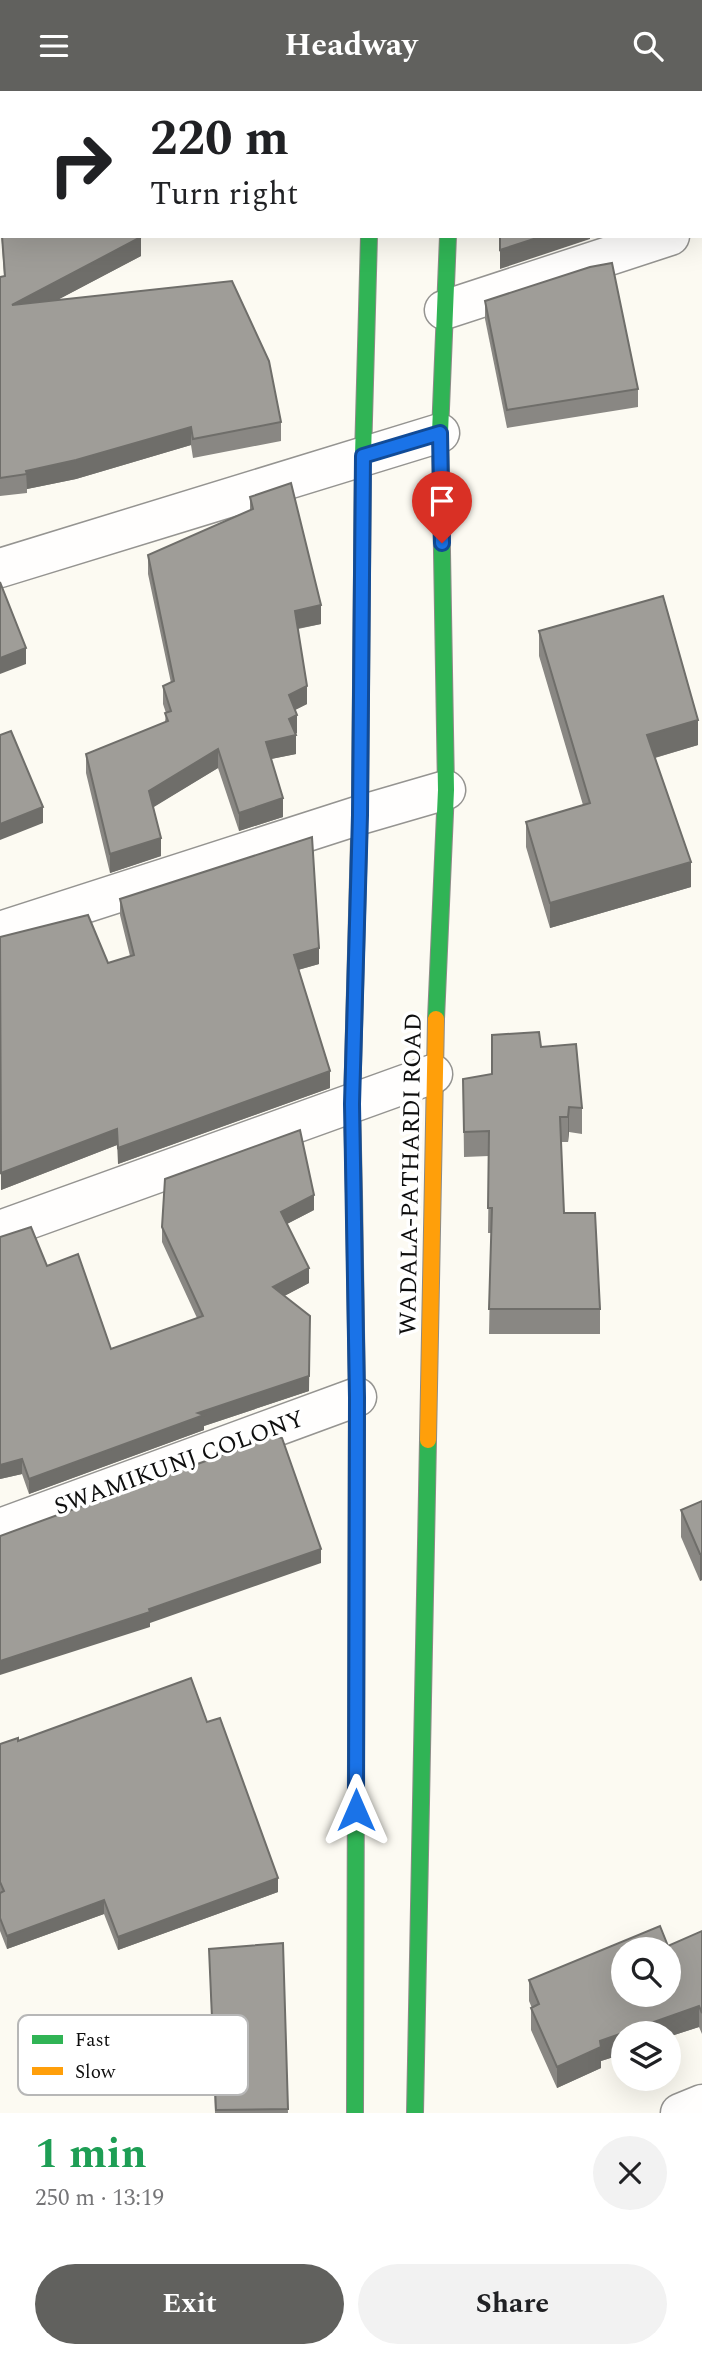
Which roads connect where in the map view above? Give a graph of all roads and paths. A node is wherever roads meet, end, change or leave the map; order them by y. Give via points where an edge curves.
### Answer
1 (369, 238) edge
2 (449, 238) edge
3 (664, 238) edge
4 (444, 310) junction
5 (440, 433) junction
6 (363, 456) junction
7 (0, 568) edge
8 (446, 790) junction
9 (360, 815) junction
10 (0, 931) edge
11 (433, 1074) junction
12 (352, 1104) junction
13 (0, 1230) edge
14 (357, 1397) junction
15 (0, 1528) edge
16 (702, 2104) edge
17 (355, 2113) edge
18 (415, 2113) edge
19 (680, 2113) edge

1 - 6 main road, WADALA-PATHARDI ROAD
2 - 4 main road, WADALA-PATHARDI ROAD
3 - 4 street
4 - 5 main road, WADALA-PATHARDI ROAD
5 - 6 street
5 - 8 main road, WADALA-PATHARDI ROAD
6 - 7 street
6 - 9 main road, WADALA-PATHARDI ROAD
8 - 9 street
8 - 11 main road, WADALA-PATHARDI ROAD
9 - 10 street
9 - 12 main road, WADALA-PATHARDI ROAD
11 - 12 street
11 - 18 main road, WADALA-PATHARDI ROAD
12 - 13 street
12 - 14 main road, WADALA-PATHARDI ROAD
14 - 15 street, SWAMIKUNJ COLONY
14 - 17 main road, WADALA-PATHARDI ROAD
16 - 19 street

